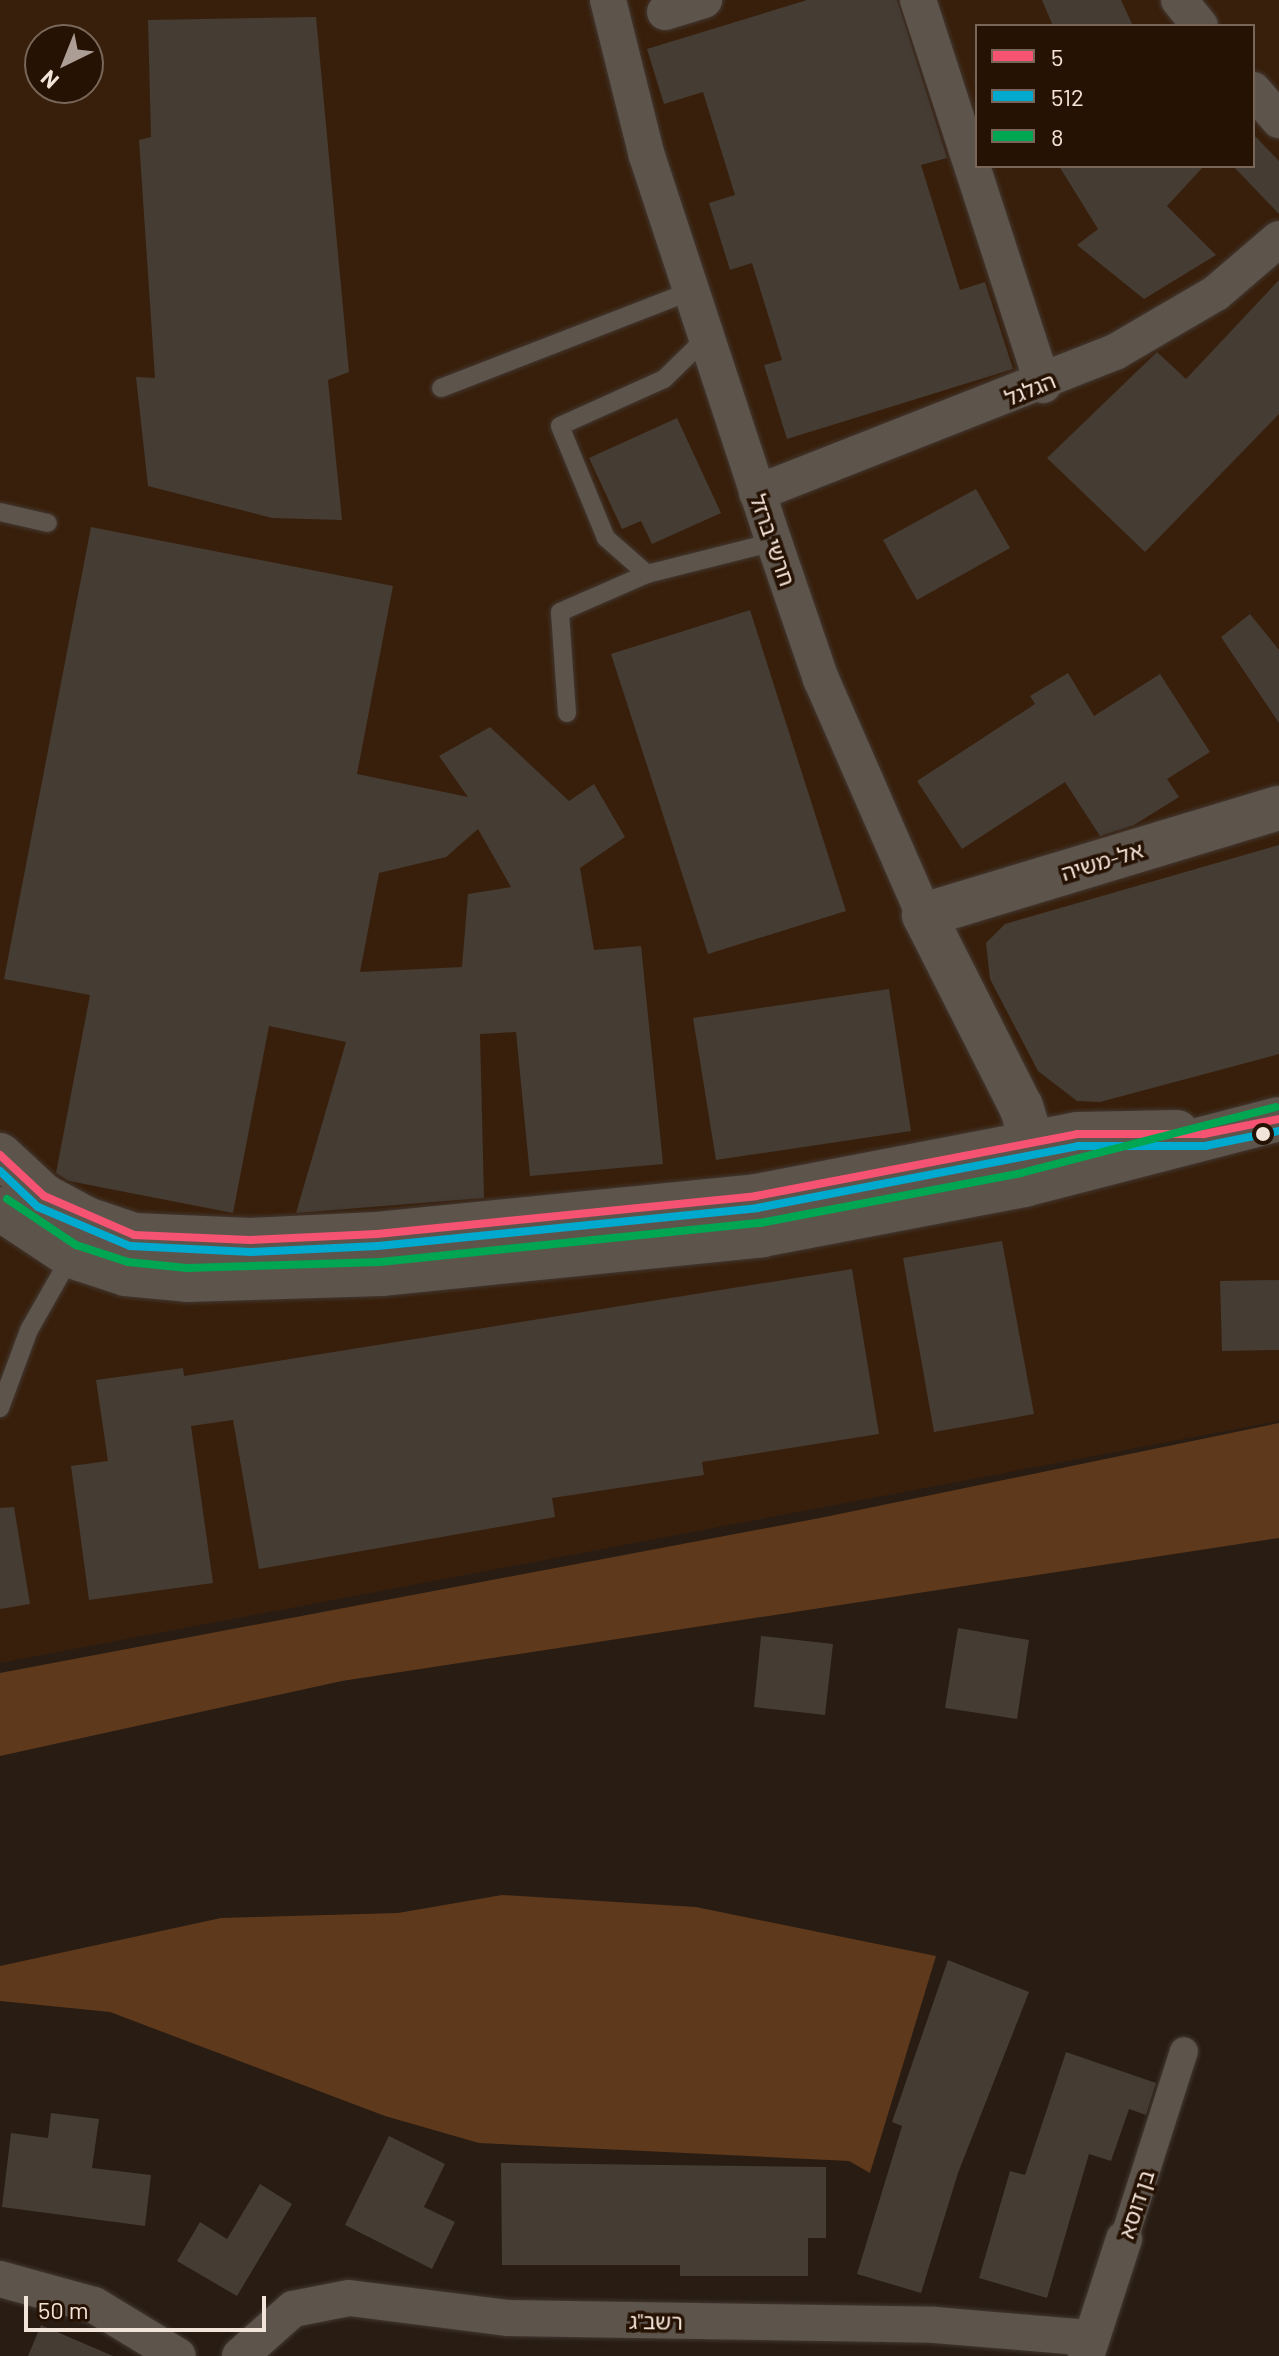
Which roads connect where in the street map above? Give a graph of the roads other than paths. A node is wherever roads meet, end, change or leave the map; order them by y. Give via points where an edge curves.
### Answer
1 (608, 0) edge
2 (704, 0) edge
3 (918, 0) edge
4 (1179, 0) edge
5 (665, 12) dead end
6 (1198, 24) edge
7 (1255, 92) edge
8 (1279, 120) edge
9 (1279, 239) edge
10 (691, 291) junction
11 (706, 338) junction
12 (1043, 385) junction
13 (441, 388) dead end
14 (757, 493) junction
15 (0, 512) edge
16 (48, 523) dead end
17 (774, 542) junction
18 (647, 574) junction
19 (567, 713) dead end
20 (1279, 808) edge
21 (924, 915) junction
22 (1279, 1119) edge
23 (1204, 1134) junction
24 (1016, 1146) junction
25 (0, 1155) edge
26 (1024, 1185) junction
27 (1, 1212) edge
28 (71, 1256) junction
29 (0, 1408) edge
30 (1184, 2051) dead end
31 (1124, 2239) joint
32 (0, 2279) edge
33 (1088, 2347) edge
34 (178, 2356) edge
35 (240, 2356) edge

1 - 10 street, חרשי ברזל via 647,156
2 - 5 street
3 - 12 street
4 - 6 street
7 - 8 street
9 - 12 street, הגלגל via 1169,323
10 - 11 street, חרשי ברזל
10 - 13 lane
11 - 14 street, חרשי ברזל
11 - 18 lane via 664,379 560,426 606,538
12 - 14 street, הגלגל
14 - 17 street, חרשי ברזל
15 - 16 lane
17 - 18 lane
17 - 21 street, חרשי ברזל via 821,679
18 - 19 lane via 560,612
20 - 21 street, אל-משיה
21 - 24 street, חרשי ברזל via 995,1060
22 - 23 street
23 - 24 street via 1102,1131
23 - 26 street
24 - 25 street via 756,1196 377,1234 250,1240 134,1235 87,1219 44,1196
24 - 26 street
26 - 28 street via 762,1235 381,1274 187,1280 126,1274
27 - 28 street
28 - 29 lane via 29,1330
30 - 31 street, בן דוסא
31 - 33 street, בן דוסא
32 - 34 street via 94,2305
33 - 35 street, רשב"ג via 935,2325 507,2318 349,2298 293,2309

